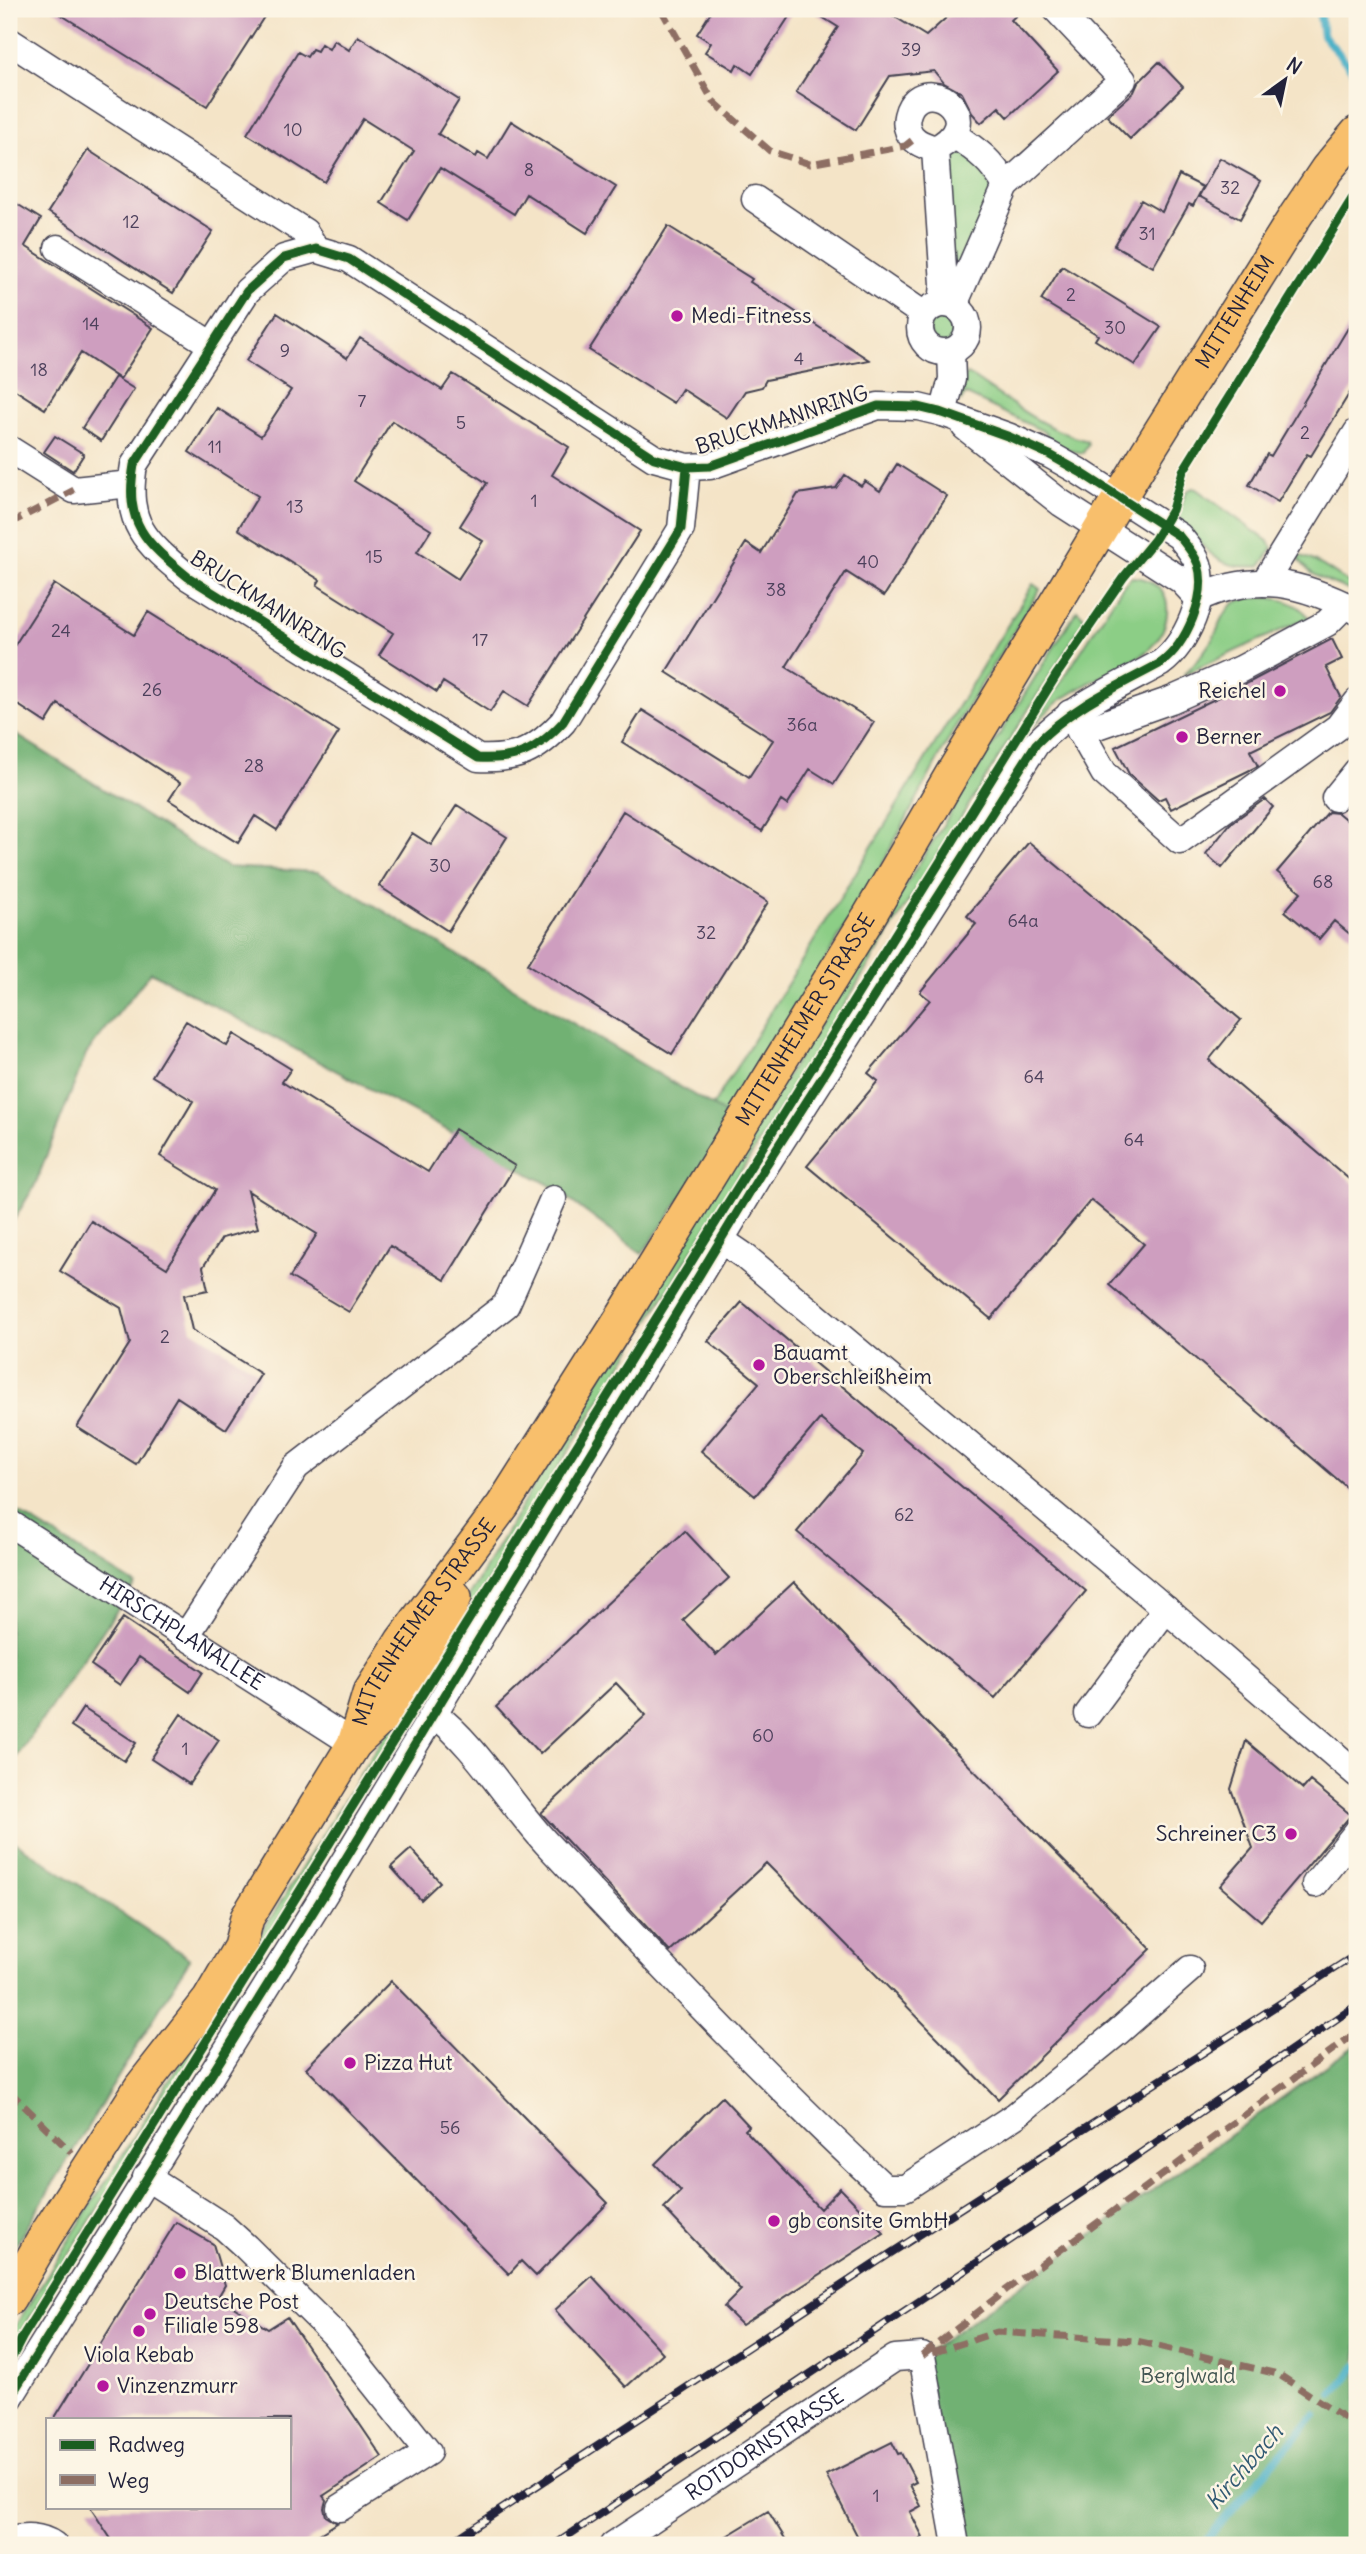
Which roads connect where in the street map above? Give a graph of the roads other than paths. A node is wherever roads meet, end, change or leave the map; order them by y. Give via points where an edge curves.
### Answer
1 (1056, 9) edge
2 (9, 40) edge
3 (1357, 132) edge
4 (1006, 186) junction
5 (755, 199) dead end
6 (58, 248) dead end
7 (316, 249) junction
8 (940, 307) junction
9 (212, 345) junction
10 (951, 352) junction
11 (948, 415) junction
12 (1357, 432) edge
13 (9, 449) edge
14 (687, 467) junction
15 (131, 484) junction
16 (1120, 497) junction
17 (1101, 529) junction
18 (1264, 583) junction
19 (1198, 598) junction
20 (1351, 608) edge
21 (1357, 702) edge
22 (1075, 722) junction
23 (1357, 771) edge
24 (1335, 798) dead end
25 (553, 1199) dead end
26 (721, 1240) junction
27 (9, 1523) edge
28 (1166, 1609) junction
29 (186, 1636) junction
30 (434, 1714) junction
31 (1088, 1714) dead end
32 (354, 1744) junction
33 (1357, 1774) edge
34 (1357, 1832) edge
35 (1315, 1884) dead end
36 (1190, 1969) dead end
37 (146, 2177) junction
38 (9, 2300) edge
39 (9, 2399) edge
40 (340, 2508) dead end
41 (9, 2539) edge
42 (54, 2545) edge
43 (613, 2545) edge
44 (956, 2545) edge

1 - 4 street via 1123,80
2 - 7 street, BRUCKMANNRING via 305,232
3 - 16 main road, MITTENHEIM via 1296,215
4 - 8 street
4 - 8 street via 983,154 945,142
5 - 8 street
6 - 9 street
7 - 9 street, BRUCKMANNRING via 284,258 247,290
7 - 14 street, BRUCKMANNRING via 349,259 654,458
8 - 10 street via 964,312 969,323 968,335
8 - 10 street via 919,326 921,337 928,347
9 - 15 street, BRUCKMANNRING via 134,465
10 - 11 street
11 - 14 street, BRUCKMANNRING via 918,407 878,406 710,466
11 - 16 street, BRUCKMANNRING via 1050,455
11 - 17 street, BRUCKMANNRING
12 - 18 street
13 - 15 street via 74,490
14 - 15 street, BRUCKMANNRING via 681,529 563,722 522,755 500,759 478,758 188,577 145,536 133,512
16 - 17 main road, MITTENHEIMER STRASSE
16 - 19 street via 1179,536 1190,550 1198,564
17 - 19 street via 1181,580
17 - 32 main road, MITTENHEIMER STRASSE via 623,1316 503,1505 369,1694
18 - 19 street via 1238,584
18 - 20 street via 1327,595
19 - 22 street via 1185,636 1171,656
20 - 22 street via 1232,674 1171,700
21 - 22 street via 1338,727 1180,841 1104,773
22 - 26 street via 1036,744
23 - 24 street
25 - 29 street via 506,1305 296,1466
26 - 28 street
26 - 30 street
27 - 29 street, HIRSCHPLANALLEE
28 - 31 street
28 - 33 street
29 - 32 street, HIRSCHPLANALLEE
30 - 36 street via 451,1727 533,1828 705,2012 885,2188 905,2188 1016,2115
30 - 37 street
32 - 38 main road, MITTENHEIMER STRASSE via 247,1918 221,1937 189,1988 141,2087
34 - 35 street
37 - 39 street
37 - 40 street via 224,2227 246,2247 334,2333 428,2452
41 - 42 street via 32,2536
43 - 44 street, ROTDORNSTRASSE via 895,2358 922,2356

